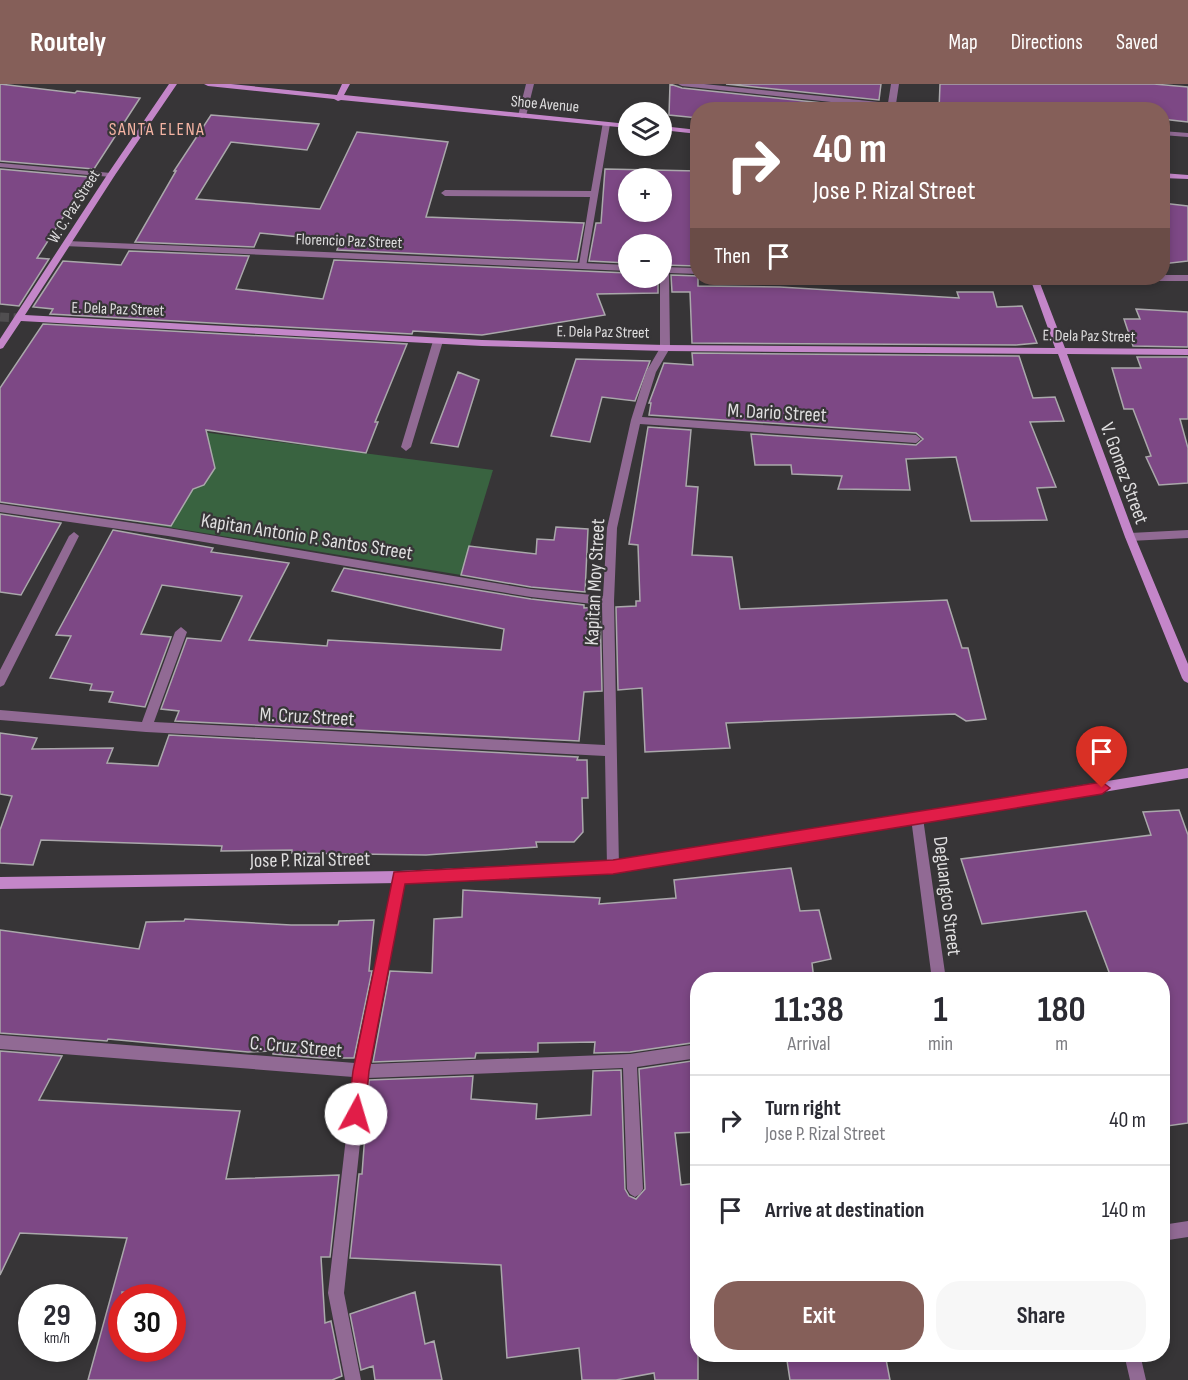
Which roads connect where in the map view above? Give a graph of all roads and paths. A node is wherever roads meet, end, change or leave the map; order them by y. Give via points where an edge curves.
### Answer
1 (173, 84) edge
2 (208, 84) edge
3 (346, 84) edge
4 (530, 84) edge
5 (682, 84) edge
6 (895, 84) edge
7 (232, 85) edge
8 (338, 99) junction
9 (862, 102) edge
10 (892, 102) edge
11 (522, 116) junction
12 (606, 124) junction
13 (618, 125) edge
14 (672, 129) edge
15 (690, 131) edge
16 (1170, 134) edge
17 (1188, 135) edge
18 (0, 165) edge
19 (111, 175) junction
20 (1170, 176) edge
21 (1188, 177) edge
22 (445, 193) dead end
23 (594, 194) junction
24 (67, 244) junction
25 (583, 265) junction
26 (618, 267) edge
27 (672, 270) edge
28 (690, 271) edge
29 (1170, 278) edge
30 (1188, 278) edge
31 (1037, 285) edge
32 (663, 288) edge
33 (18, 318) junction
34 (438, 341) junction
35 (0, 346) edge
36 (665, 348) junction
37 (1060, 349) junction
38 (1188, 352) edge
39 (636, 420) junction
40 (916, 439) dead end
41 (406, 447) dead end
42 (0, 508) edge
43 (1188, 534) edge
44 (74, 536) dead end
45 (1130, 537) junction
46 (608, 601) junction
47 (181, 632) dead end
48 (1188, 678) edge
49 (0, 682) edge
50 (0, 715) edge
51 (146, 727) junction
52 (612, 751) junction
53 (1188, 773) edge
54 (917, 818) junction
55 (613, 867) junction
56 (399, 877) junction
57 (0, 882) edge
58 (938, 972) edge
59 (0, 1042) edge
60 (690, 1052) edge
61 (630, 1060) junction
62 (361, 1071) junction
63 (635, 1189) dead end
64 (1188, 1229) edge
65 (1170, 1232) edge
66 (1134, 1362) edge
67 (353, 1380) edge
68 (1138, 1380) edge

1 - 19 street, W. C. Paz Street
2 - 7 street, Shoe Avenue
3 - 8 street
4 - 11 street
5 - 9 street
6 - 10 street
7 - 8 street, Shoe Avenue
8 - 11 street, Shoe Avenue
11 - 12 street, Shoe Avenue
12 - 13 street, Shoe Avenue
12 - 23 street
14 - 15 street
16 - 17 street
18 - 19 street
19 - 24 street, W. C. Paz Street
20 - 21 street
22 - 23 street
23 - 25 street
24 - 25 street, Florencio Paz Street
24 - 33 street, W. C. Paz Street
25 - 26 street, Florencio Paz Street
27 - 28 street
29 - 30 street
31 - 37 street, V. Gomez Street
32 - 36 street
33 - 34 street, E. Dela Paz Street
33 - 35 street, W. C. Paz Street
34 - 36 street, E. Dela Paz Street
34 - 41 street
36 - 37 street, E. Dela Paz Street
36 - 39 street, Kapitan Moy Street via 651,372
37 - 38 street, E. Dela Paz Street
37 - 45 street, V. Gomez Street
39 - 40 street, M. Dario Street
39 - 46 street, Kapitan Moy Street via 612,528
42 - 46 street, Kapitan Antonio P. Santos Street
43 - 45 street
44 - 49 street
45 - 48 street, V. Gomez Street
46 - 52 street, Kapitan Moy Street
47 - 51 street
50 - 51 street, M. Cruz Street
51 - 52 street, M. Cruz Street
52 - 55 street, Kapitan Moy Street
53 - 54 street, Jose P. Rizal Street
54 - 55 street, Jose P. Rizal Street
54 - 58 street, Deguangco Street
55 - 56 street, Jose P. Rizal Street
56 - 57 street, Jose P. Rizal Street
56 - 62 street
59 - 62 street, C. Cruz Street
60 - 61 street, C. Cruz Street
61 - 62 street, C. Cruz Street
61 - 63 street
62 - 67 street via 336,1293
64 - 65 street
66 - 68 street

